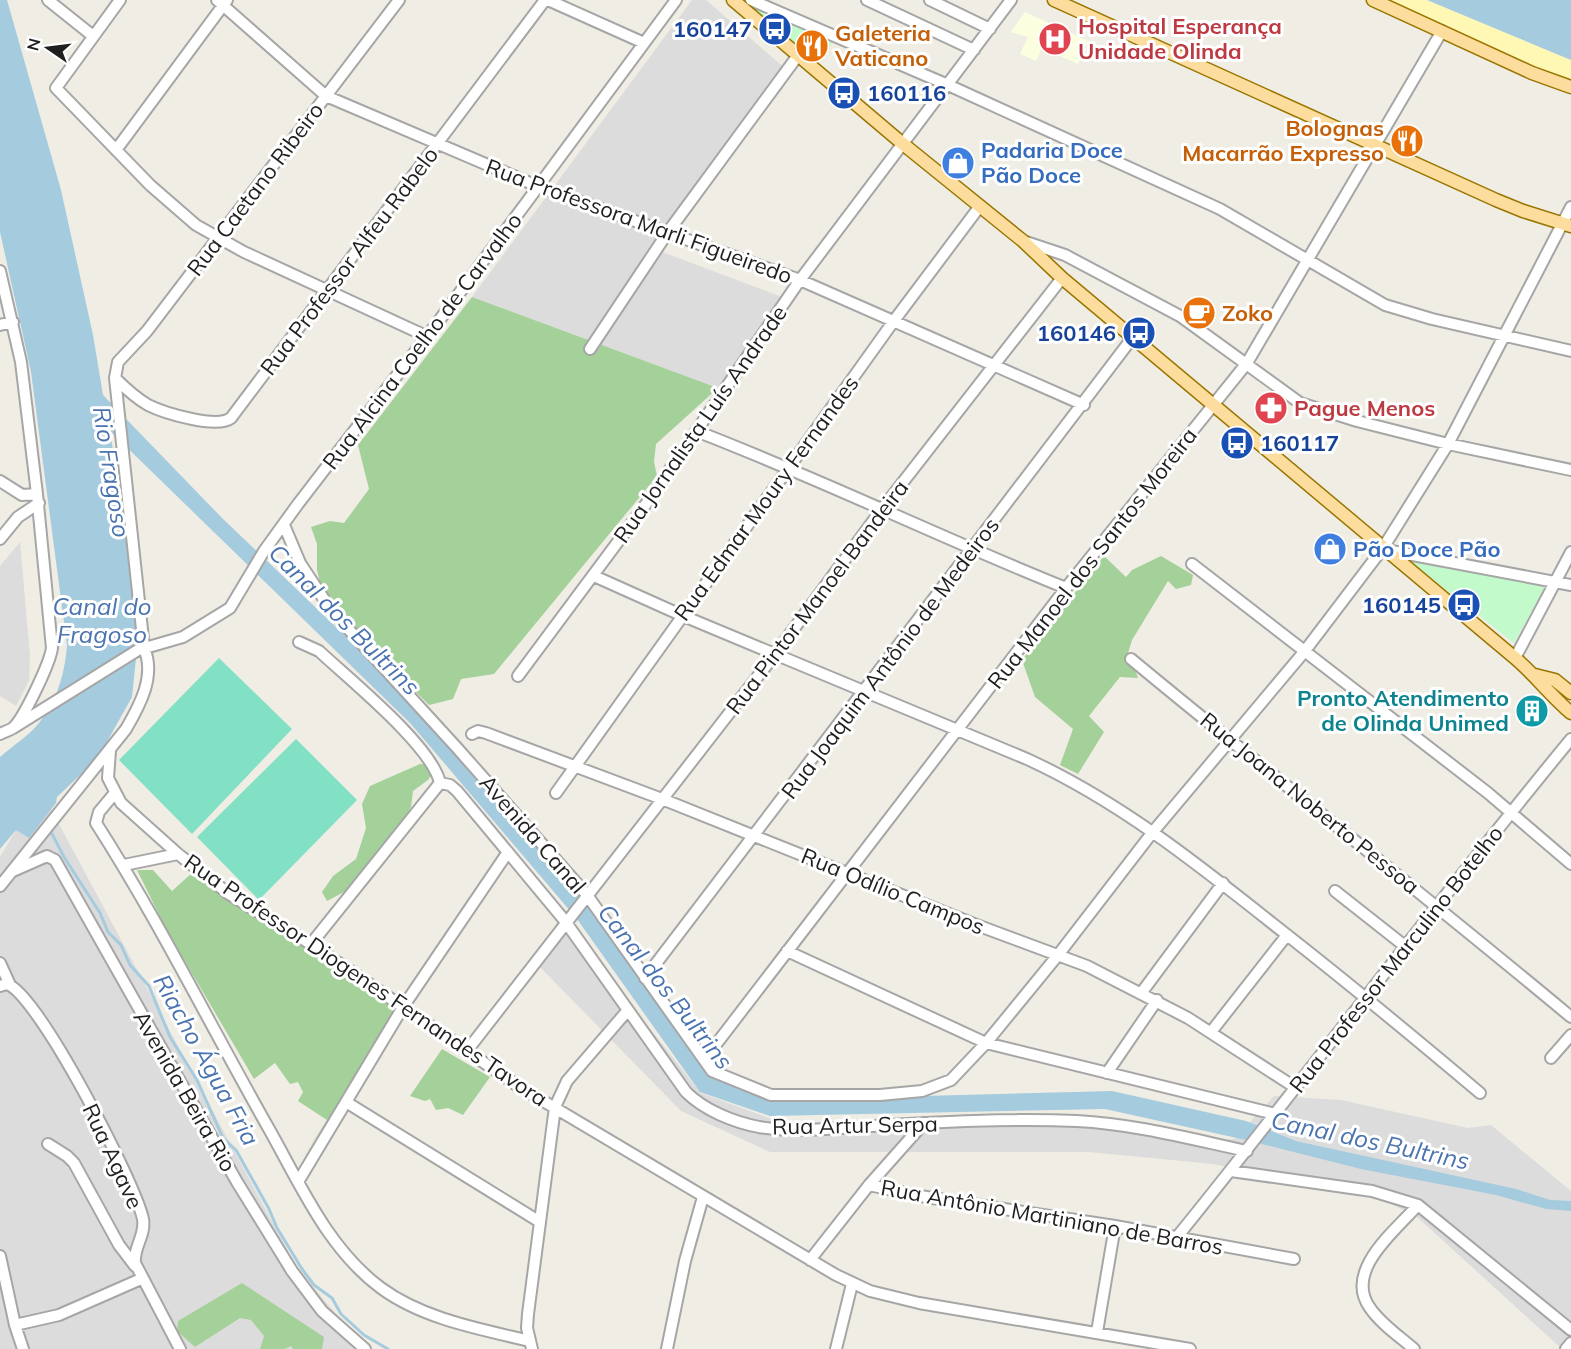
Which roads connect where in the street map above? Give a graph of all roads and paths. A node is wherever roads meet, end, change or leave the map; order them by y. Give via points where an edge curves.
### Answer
1 (48, 0) edge
2 (120, 0) edge
3 (399, 0) edge
4 (546, 0) edge
5 (676, 0) edge
6 (734, 0) edge
7 (751, 0) edge
8 (867, 0) edge
9 (930, 0) edge
10 (1011, 0) edge
11 (1054, 0) edge
12 (1373, 0) edge
13 (222, 2) edge
14 (990, 29) junction
15 (1442, 31) junction
16 (93, 36) junction
17 (644, 42) junction
18 (974, 50) junction
19 (799, 54) junction
20 (948, 85) junction
21 (1571, 87) edge
22 (326, 96) junction
23 (438, 144) junction
24 (903, 144) junction
25 (1376, 144) junction
26 (116, 150) junction
27 (537, 186) junction
28 (980, 206) junction
29 (1571, 207) edge
30 (1567, 225) edge
31 (668, 232) junction
32 (217, 239) junction
33 (1023, 241) junction
34 (1308, 260) junction
35 (0, 271) edge
36 (1062, 278) junction
37 (800, 280) junction
38 (328, 290) junction
39 (13, 322) junction
40 (893, 322) junction
41 (0, 325) edge
42 (426, 336) junction
43 (1503, 336) junction
44 (1133, 337) junction
45 (590, 349) dead end
46 (1571, 351) edge
47 (994, 363) junction
48 (1247, 363) junction
49 (115, 378) junction
50 (1213, 403) junction
51 (1084, 405) junction
52 (696, 431) junction
53 (1448, 444) junction
54 (789, 467) junction
55 (1571, 471) edge
56 (0, 480) edge
57 (38, 499) junction
58 (882, 509) junction
59 (284, 525) junction
60 (0, 539) edge
61 (1384, 549) junction
62 (973, 551) junction
63 (1571, 552) edge
64 (1192, 564) dead end
65 (594, 576) junction
66 (1554, 582) junction
67 (1571, 585) edge
68 (1066, 588) junction
69 (681, 615) junction
70 (299, 642) dead end
71 (141, 649) junction
72 (1304, 652) junction
73 (776, 653) junction
74 (1515, 658) junction
75 (1131, 659) dead end
76 (1535, 675) junction
77 (518, 676) dead end
78 (864, 691) junction
79 (1571, 693) edge
80 (1571, 713) edge
81 (13, 728) junction
82 (957, 729) junction
83 (0, 734) edge
84 (472, 734) dead end
85 (1571, 739) edge
86 (1230, 741) junction
87 (110, 751) junction
88 (573, 766) junction
89 (441, 783) junction
90 (556, 793) dead end
91 (114, 794) junction
92 (662, 799) junction
93 (1510, 812) junction
94 (1152, 833) junction
95 (755, 835) junction
96 (508, 852) junction
97 (178, 855) junction
98 (1571, 864) edge
99 (124, 865) junction
100 (848, 873) junction
101 (8, 874) junction
102 (1223, 883) junction
103 (0, 886) edge
104 (1335, 891) dead end
105 (586, 897) junction
106 (1437, 905) junction
107 (568, 918) junction
108 (1287, 934) junction
109 (310, 944) junction
110 (1407, 947) junction
111 (787, 951) junction
112 (1058, 956) junction
113 (0, 963) edge
114 (645, 978) junction
115 (5, 985) edge
116 (1142, 992) junction
117 (1367, 997) junction
118 (1157, 1000) junction
119 (403, 1007) junction
120 (628, 1010) junction
121 (1571, 1017) edge
122 (1211, 1032) junction
123 (1571, 1035) edge
124 (986, 1043) junction
125 (466, 1052) junction
126 (1551, 1058) dead end
127 (704, 1060) junction
128 (1107, 1073) junction
129 (1296, 1088) junction
130 (1480, 1093) dead end
131 (346, 1102) junction
132 (555, 1107) junction
133 (1272, 1119) junction
134 (924, 1123) junction
135 (48, 1144) dead end
136 (1249, 1149) junction
137 (1231, 1171) junction
138 (298, 1182) junction
139 (869, 1185) junction
140 (704, 1197) junction
141 (1418, 1205) junction
142 (540, 1222) junction
143 (1115, 1226) junction
144 (1177, 1237) junction
145 (0, 1256) edge
146 (1294, 1259) dead end
147 (810, 1260) junction
148 (139, 1274) junction
149 (852, 1284) junction
150 (15, 1325) junction
151 (1571, 1330) edge
152 (1097, 1332) junction
153 (1571, 1343) edge
154 (531, 1345) edge
155 (1168, 1346) edge
156 (23, 1349) edge
157 (180, 1349) edge
158 (365, 1349) edge
159 (667, 1349) edge
160 (836, 1349) edge
161 (1190, 1349) edge
162 (1414, 1349) edge
163 (1566, 1349) edge

1 - 16 street
2 - 16 street
3 - 22 street, Rua Caetano Ribeiro
4 - 17 street
4 - 23 street, Rua Professor Alfeu Rabelo
5 - 17 street, Rua Alcina Coelho de Carvalho
6 - 19 main road
7 - 20 street
8 - 18 street
9 - 14 street
10 - 14 street, Rua Jornalista Luís Andrade
11 - 25 main road
12 - 15 main road
13 - 22 street, Rua Professora Marli Figueiredo
13 - 26 street
14 - 18 street, Rua Jornalista Luís Andrade
15 - 21 main road
15 - 25 street, Rua Manoel dos Santos Moreira
16 - 26 street via 56,88
17 - 27 street, Rua Alcina Coelho de Carvalho
18 - 20 street, Rua Jornalista Luís Andrade
19 - 24 main road
19 - 31 street
20 - 24 street, Rua Jornalista Luís Andrade
20 - 34 street via 1220,209
22 - 23 street, Rua Professora Marli Figueiredo
22 - 32 street, Rua Caetano Ribeiro
23 - 27 street, Rua Professora Marli Figueiredo
23 - 38 street, Rua Professor Alfeu Rabelo
24 - 28 main road
24 - 37 street, Rua Jornalista Luís Andrade
25 - 30 main road via 1496,200
25 - 34 street, Rua Manoel dos Santos Moreira
26 - 32 street via 167,201
27 - 31 street, Rua Professora Marli Figueiredo
27 - 42 street, Rua Alcina Coelho de Carvalho
28 - 33 main road
28 - 40 street, Rua Edmar Moury Fernandes
29 - 30 street
30 - 43 street
31 - 37 street, Rua Professora Marli Figueiredo
31 - 45 street
32 - 38 street
32 - 49 street, Rua Caetano Ribeiro via 147,331 118,362
33 - 36 main road
33 - 48 street via 1065,255 1149,298
34 - 43 street via 1385,305
34 - 48 street, Rua Manoel dos Santos Moreira
35 - 39 street
36 - 44 main road
36 - 47 street, Rua Pintor Manoel Bandeira
37 - 40 street, Rua Professora Marli Figueiredo
37 - 52 street, Rua Jornalista Luís Andrade
38 - 42 street
38 - 49 street, Rua Professor Alfeu Rabelo via 226,422 213,423 151,406
39 - 41 street
39 - 57 street
40 - 47 street, Rua Professora Marli Figueiredo
40 - 54 street, Rua Edmar Moury Fernandes
42 - 59 street, Rua Alcina Coelho de Carvalho
43 - 46 street
43 - 53 street
44 - 50 main road
44 - 51 street, Rua Joaquim Antônio de Medeiros
47 - 51 street, Rua Professora Marli Figueiredo
47 - 58 street, Rua Pintor Manoel Bandeira
48 - 50 street, Rua Manoel dos Santos Moreira
48 - 53 street via 1300,403
49 - 71 street
50 - 61 main road
50 - 68 street, Rua Manoel dos Santos Moreira
51 - 62 street, Rua Joaquim Antônio de Medeiros
52 - 54 street
52 - 65 street, Rua Jornalista Luís Andrade
53 - 55 street
53 - 61 street
54 - 58 street
54 - 69 street, Rua Edmar Moury Fernandes
56 - 57 street via 22,495
57 - 60 street
57 - 81 street via 52,648 44,672
58 - 62 street
58 - 73 street, Rua Pintor Manoel Bandeira
59 - 71 street, Rua Alcina Coelho de Carvalho via 230,608 183,637
59 - 105 street, Avenida Canal via 308,577 346,629 416,701
61 - 66 street
61 - 72 street
61 - 74 main road
62 - 68 street
62 - 78 street, Rua Joaquim Antônio de Medeiros
63 - 66 street
64 - 72 street
65 - 69 street
65 - 77 street, Rua Jornalista Luís Andrade
66 - 67 street
66 - 74 street
68 - 82 street, Rua Manoel dos Santos Moreira
69 - 73 street
69 - 88 street, Rua Edmar Moury Fernandes
70 - 89 street via 319,651 420,746
71 - 81 street, Rua Alcina Coelho de Carvalho
71 - 87 street via 148,671 144,692
72 - 86 street
72 - 93 street
73 - 78 street
73 - 92 street, Rua Pintor Manoel Bandeira
74 - 76 main road
75 - 86 street, Rua Joana Noberto Pessoa
76 - 79 main road via 1555,681
76 - 80 main road
78 - 82 street
78 - 95 street, Rua Joaquim Antônio de Medeiros
81 - 83 street
82 - 94 street via 1066,777
82 - 100 street, Rua Manoel dos Santos Moreira
84 - 88 street, Rua Odílio Campos via 486,734
85 - 93 street, Rua Professor Marculino Botelho
86 - 94 street
86 - 106 street, Rua Joana Noberto Pessoa
87 - 91 street via 108,778
87 - 101 street, Avenida Beira Rio
88 - 90 street, Rua Edmar Moury Fernandes
88 - 92 street, Rua Odílio Campos
89 - 96 street, Rua Artur Serpa via 457,791
89 - 109 street
91 - 97 street, Rua Professor Diogenes Fernandes Tavora
91 - 99 street via 96,822
92 - 95 street, Rua Odílio Campos
92 - 105 street, Rua Pintor Manoel Bandeira
93 - 98 street
93 - 106 street, Rua Professor Marculino Botelho
94 - 102 street
94 - 112 street
95 - 100 street, Rua Odílio Campos
95 - 114 street, Rua Joaquim Antônio de Medeiros
96 - 107 street, Rua Artur Serpa
96 - 119 street
97 - 99 street
97 - 109 street, Rua Professor Diogenes Fernandes Tavora via 229,894
99 - 138 street
100 - 111 street, Rua Manoel dos Santos Moreira
100 - 112 street, Rua Odílio Campos
101 - 103 street, Avenida Beira Rio
101 - 158 street, Avenida Beira Rio via 39,858 47,856 55,861 237,1182 292,1271 322,1311
102 - 108 street
102 - 116 street
104 - 110 street
105 - 107 street, Rua Pintor Manoel Bandeira
105 - 114 street, Avenida Canal
106 - 110 street, Rua Professor Marculino Botelho
106 - 121 street, Rua Joana Noberto Pessoa
107 - 120 street, Rua Artur Serpa
107 - 125 street, Rua Pintor Manoel Bandeira
108 - 117 street
108 - 122 street
109 - 119 street, Rua Professor Diogenes Fernandes Tavora
110 - 117 street, Rua Professor Marculino Botelho
111 - 124 street
111 - 127 street, Rua Manoel dos Santos Moreira
112 - 116 street, Rua Odílio Campos
112 - 124 street
113 - 115 street
114 - 127 street, Avenida Canal
115 - 148 street, Rua Agave via 27,999 40,1018 125,1172 143,1219 135,1255
116 - 118 street, Rua Odílio Campos
117 - 129 street, Rua Professor Marculino Botelho
117 - 130 street
118 - 122 street, Rua Odílio Campos
118 - 128 street
119 - 125 street, Rua Professor Diogenes Fernandes Tavora
119 - 131 street
120 - 132 street via 567,1081
120 - 134 street, Rua Artur Serpa via 686,1092 708,1108 738,1121 780,1129
122 - 129 street, Rua Odílio Campos
123 - 126 street
124 - 127 street, Avenida Canal via 951,1080 922,1091 880,1095 771,1095 717,1075
124 - 128 street
125 - 132 street, Rua Professor Diogenes Fernandes Tavora
128 - 133 street
129 - 133 street, Rua Professor Marculino Botelho
131 - 138 street
131 - 142 street
132 - 140 street, Rua Professor Diogenes Fernandes Tavora
132 - 142 street
133 - 136 street, Rua Professor Marculino Botelho
134 - 136 street, Rua Artur Serpa via 1106,1123
134 - 139 street
135 - 148 street via 74,1163
136 - 137 street, Rua Professor Marculino Botelho
137 - 141 street via 1372,1191
137 - 144 street, Rua Professor Marculino Botelho
138 - 154 street via 350,1260 393,1296 459,1323
139 - 143 street, Rua Antônio Martiniano de Barros
139 - 147 street, Rua Antônio Martiniano de Barros
140 - 147 street, Rua Professor Diogenes Fernandes Tavora
140 - 159 street via 685,1261
141 - 151 street
141 - 162 street via 1377,1251 1365,1270 1362,1286 1371,1310
142 - 154 street via 528,1314
143 - 144 street, Rua Antônio Martiniano de Barros
143 - 152 street
144 - 146 street, Rua Antônio Martiniano de Barros
145 - 150 street
147 - 149 street, Rua Professor Diogenes Fernandes Tavora
148 - 150 street via 59,1315
148 - 157 street
149 - 152 street, Rua Professor Diogenes Fernandes Tavora via 919,1303
149 - 160 street
150 - 156 street
152 - 155 street, Rua Professor Diogenes Fernandes Tavora
153 - 163 street
155 - 161 street, Rua Professor Diogenes Fernandes Tavora

